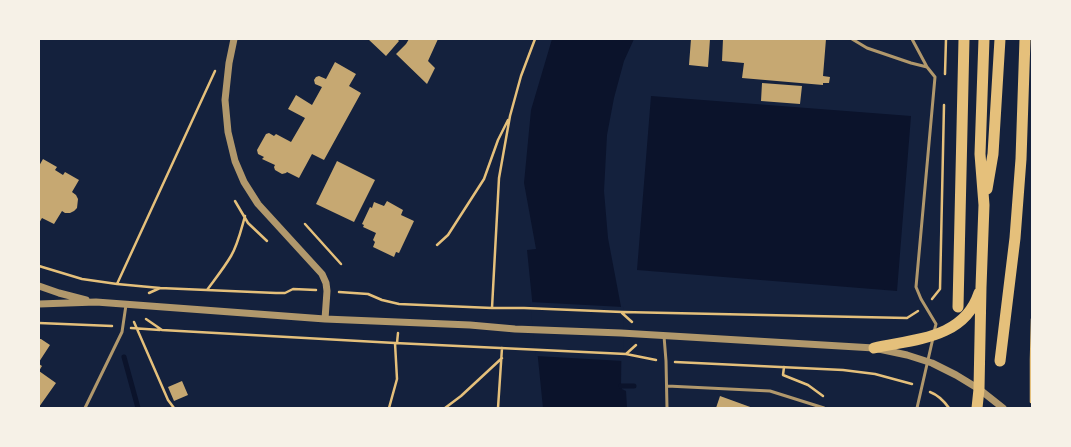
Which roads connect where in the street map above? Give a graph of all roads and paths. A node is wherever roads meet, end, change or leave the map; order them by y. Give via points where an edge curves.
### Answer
1 (234, 39) edge
2 (535, 39) edge
3 (852, 39) edge
4 (912, 39) edge
5 (946, 39) edge
6 (964, 39) edge
7 (984, 39) edge
8 (1000, 39) edge
9 (1025, 39) edge
10 (217, 67) dead end
11 (927, 67) junction
12 (945, 81) dead end
13 (944, 104) dead end
14 (510, 116) junction
15 (235, 201) dead end
16 (984, 206) junction
17 (244, 216) junction
18 (304, 224) dead end
19 (267, 241) dead end
20 (437, 244) dead end
21 (341, 264) dead end
22 (39, 266) edge
23 (117, 284) junction
24 (39, 286) edge
25 (981, 287) junction
26 (160, 288) junction
27 (206, 290) junction
28 (326, 291) junction
29 (96, 302) junction
30 (39, 304) edge
31 (126, 305) junction
32 (926, 306) junction
33 (958, 307) dead end
34 (492, 308) junction
35 (325, 319) junction
36 (1032, 319) edge
37 (39, 323) edge
38 (123, 327) junction
39 (137, 329) junction
40 (162, 330) junction
41 (664, 336) junction
42 (396, 343) junction
43 (502, 348) junction
44 (874, 348) junction
45 (502, 358) junction
46 (666, 361) junction
47 (1000, 361) dead end
48 (784, 367) junction
49 (916, 385) dead end
50 (667, 386) junction
51 (980, 388) junction
52 (929, 391) dead end
53 (828, 399) dead end
54 (1031, 402) edge
55 (85, 408) edge
56 (174, 408) edge
57 (389, 408) edge
58 (445, 408) edge
59 (498, 408) edge
60 (667, 408) edge
61 (824, 408) edge
62 (917, 408) edge
63 (949, 408) edge
64 (977, 408) edge
65 (1003, 408) edge

1 - 28 street via 228,63 225,100 228,132 235,161 258,204 322,274
2 - 14 path
3 - 11 lane via 867,48
4 - 11 lane
5 - 12 path
6 - 33 highway
7 - 16 highway via 980,154
8 - 16 highway via 993,154
9 - 47 highway via 1022,159
10 - 23 path
11 - 32 lane via 936,77 916,287
13 - 32 path via 940,289
14 - 20 path via 484,179 448,235
14 - 34 path via 499,178
15 - 17 path
16 - 25 highway
17 - 19 path
17 - 27 path via 231,256
18 - 21 path
22 - 23 path via 82,279
23 - 26 path
24 - 29 street
25 - 44 highway via 969,312 948,329 925,338
25 - 51 highway
26 - 27 path
26 - 31 path
27 - 28 path via 276,293 285,293 293,289
28 - 34 path via 368,294 399,304
28 - 35 street
29 - 30 street
29 - 31 street
31 - 35 street
31 - 38 lane
31 - 39 path
31 - 40 path
32 - 34 path via 907,318
32 - 62 lane via 936,324
35 - 41 street
36 - 54 path
37 - 38 path
38 - 39 path
38 - 55 lane
39 - 40 path
39 - 56 path via 168,400
40 - 42 path
41 - 44 street
41 - 46 lane
42 - 43 path
42 - 57 path via 397,379
43 - 45 path
43 - 46 path via 626,354
44 - 51 street via 932,363
45 - 58 path
45 - 59 path
46 - 48 path
46 - 50 lane
48 - 49 path via 875,374
48 - 53 path via 783,375 808,385
50 - 60 lane
50 - 61 lane via 770,391
51 - 64 highway
51 - 65 street
52 - 63 path

